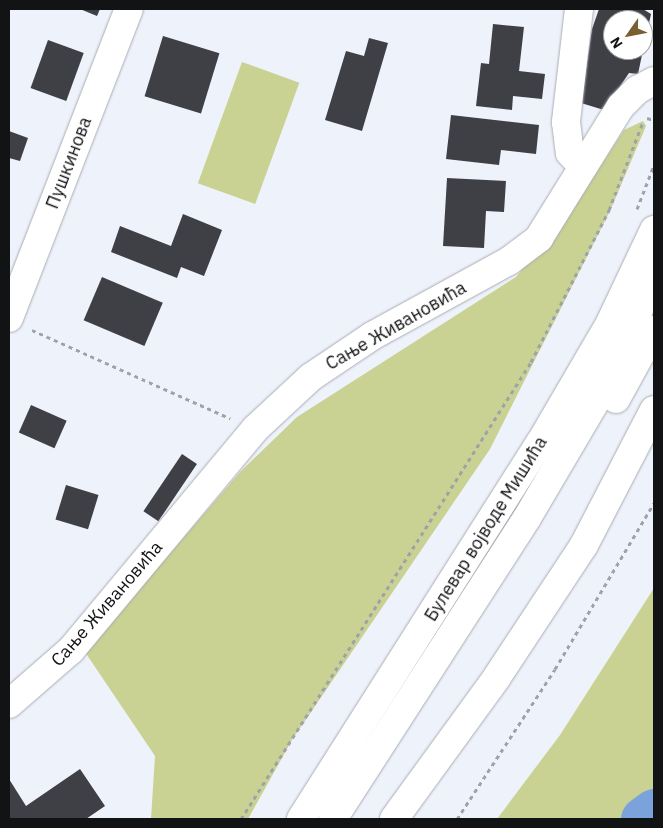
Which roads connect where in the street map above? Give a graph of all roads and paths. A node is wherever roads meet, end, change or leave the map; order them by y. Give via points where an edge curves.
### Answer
1 (128, 9) edge
2 (579, 9) edge
3 (652, 77) edge
4 (644, 117) dead end
5 (582, 166) junction
6 (654, 166) edge
7 (644, 223) edge
8 (654, 277) edge
9 (18, 323) edge
10 (654, 330) edge
11 (212, 409) dead end
12 (654, 410) edge
13 (654, 503) edge
14 (9, 704) edge
15 (241, 819) edge
16 (301, 819) edge
17 (332, 819) edge
18 (352, 819) edge
19 (394, 819) edge
20 (457, 819) edge

1 - 9 main road, Пушкинова
2 - 5 main road via 566,122 570,153
3 - 5 main road, Сање Живановића via 621,106
4 - 15 path via 640,138 609,210 531,362
5 - 14 main road, Сање Живановића via 559,210 538,238 509,261 372,336 329,363 291,396 249,436 71,650
6 - 7 path
7 - 16 main road, Булевар војводе Мишића via 610,323 540,444
8 - 17 main road via 599,396 527,518
9 - 11 path
10 - 18 main road via 592,442
12 - 19 main road via 584,545 497,676
13 - 20 path via 555,669

